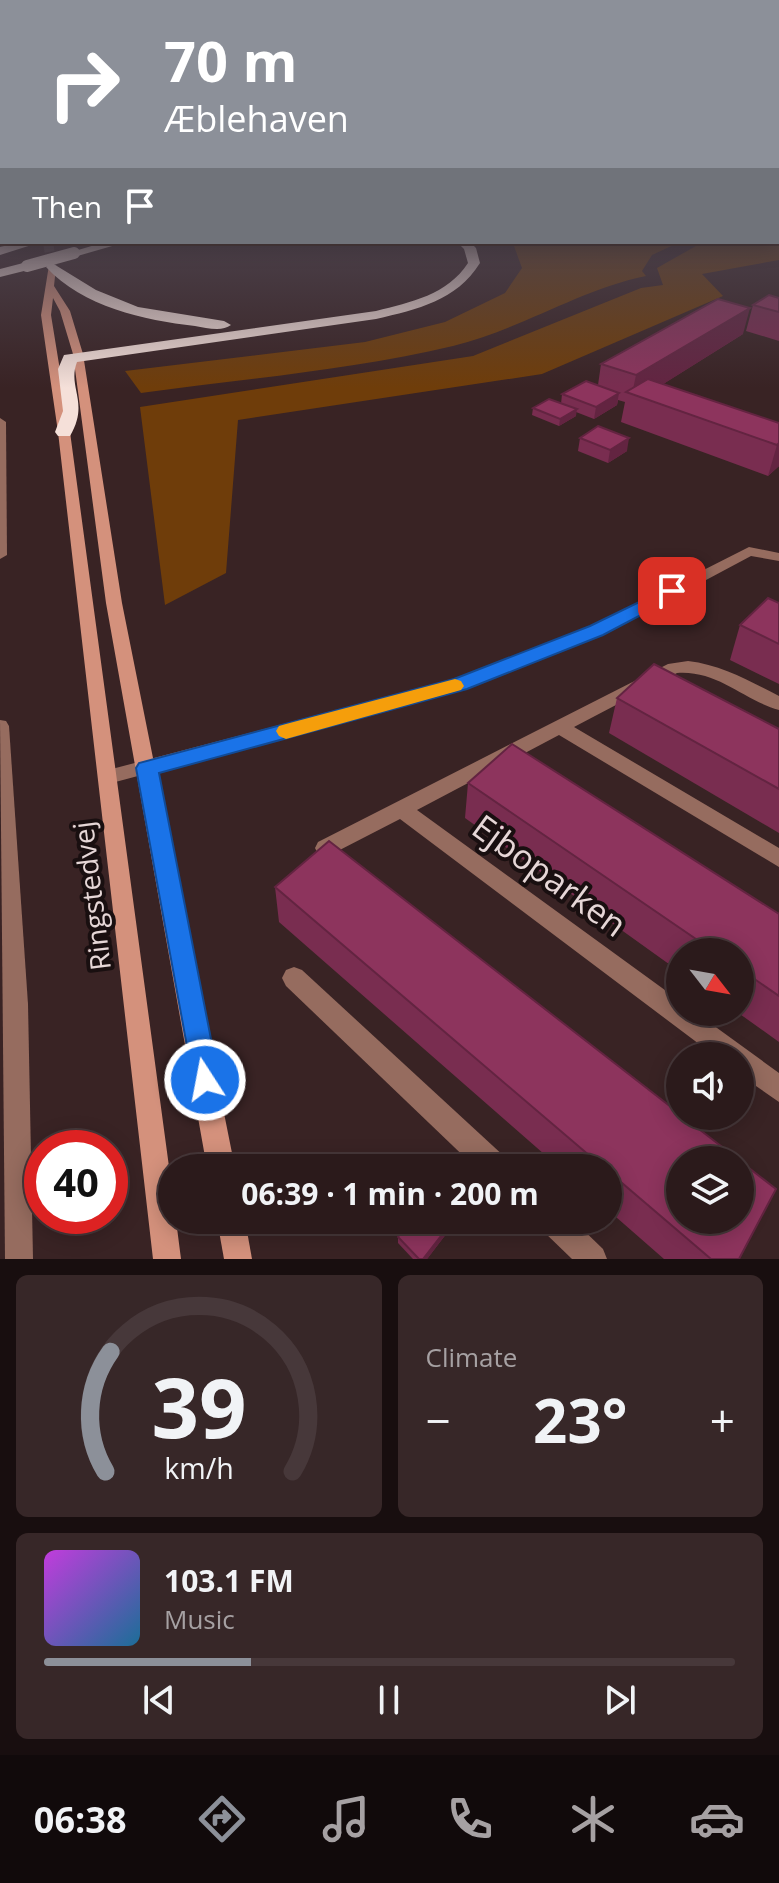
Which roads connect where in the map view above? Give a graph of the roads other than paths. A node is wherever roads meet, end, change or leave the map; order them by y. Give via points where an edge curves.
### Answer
1 (52, 271) tunnel mouth
2 (57, 271) edge
3 (470, 271) edge
4 (51, 288) junction
5 (318, 323) junction
6 (78, 354) junction
7 (0, 422) edge
8 (64, 432) junction
9 (0, 555) edge
10 (779, 557) edge
11 (779, 704) edge
12 (0, 726) edge
13 (560, 727) junction
14 (147, 768) junction
15 (108, 777) junction
16 (401, 809) junction
17 (325, 848) edge
18 (779, 858) edge
19 (294, 978) dead end
20 (716, 1042) edge
21 (754, 1070) edge
22 (779, 1089) edge
23 (218, 1154) edge
24 (481, 1154) edge
25 (234, 1234) edge
26 (567, 1234) edge
27 (19, 1259) edge
28 (167, 1259) edge
29 (238, 1259) edge
30 (593, 1259) edge

1 - 4 street, Ringstedvej
2 - 5 highway via 84,291 156,317 241,326
3 - 5 highway via 448,292 416,305
4 - 6 street, Ringstedvej via 65,311
4 - 8 street, Ringstedvej via 46,315
5 - 6 highway
6 - 8 highway via 66,369 72,411
6 - 14 street, Ringstedvej via 114,603
7 - 9 street
8 - 15 street, Ringstedvej
10 - 14 street via 749,551 597,631 460,684
11 - 13 street, Ejboparken via 713,671 683,667
12 - 27 street via 16,1004
13 - 16 street, Ejboparken
13 - 18 street
14 - 15 street
14 - 23 street, Ringstedvej
15 - 28 street, Ringstedvej
16 - 17 street, Ejboparken
16 - 20 street, Ejboparken
19 - 24 street
21 - 22 street
25 - 29 street
26 - 30 street

